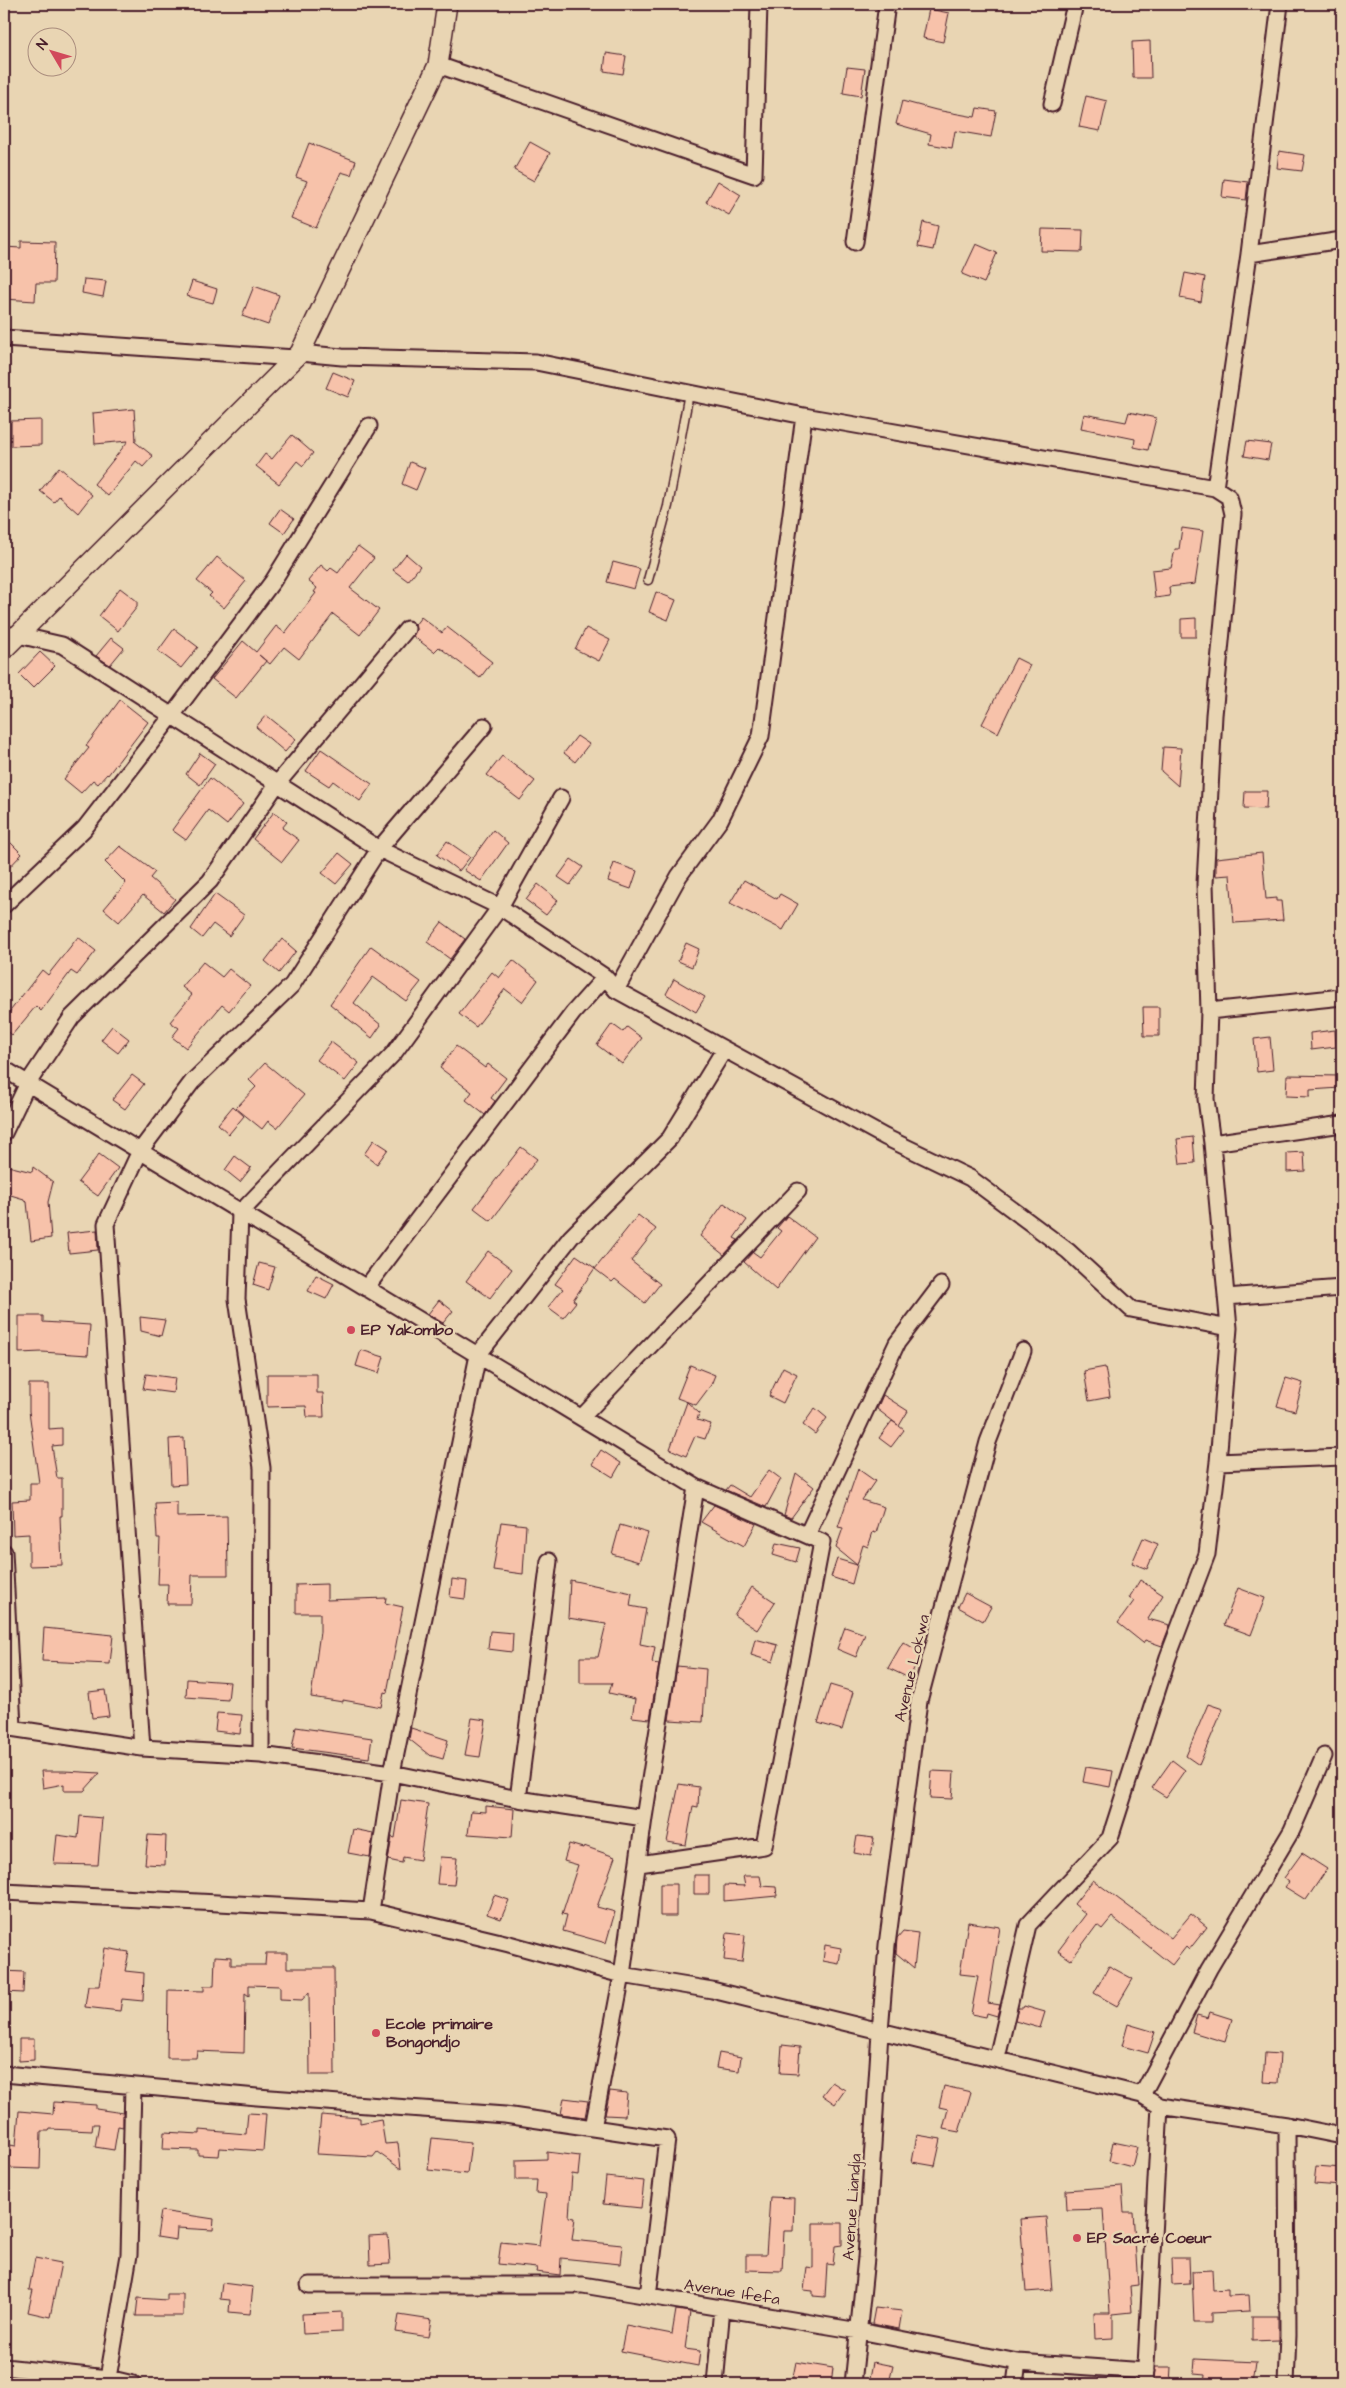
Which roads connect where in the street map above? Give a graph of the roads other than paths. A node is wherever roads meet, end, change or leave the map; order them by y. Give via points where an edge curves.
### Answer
1 (448, 4) edge
2 (759, 4) edge
3 (887, 4) edge
4 (1075, 4) edge
5 (1280, 4) edge
6 (438, 65) junction
7 (1052, 104) dead end
8 (1342, 240) edge
9 (855, 242) dead end
10 (1249, 254) junction
11 (4, 338) edge
12 (298, 355) junction
13 (689, 393) junction
14 (804, 416) junction
15 (369, 426) dead end
16 (1215, 488) junction
17 (648, 580) dead end
18 (407, 629) dead end
19 (11, 635) edge
20 (4, 649) edge
21 (171, 717) junction
22 (484, 726) dead end
23 (277, 784) junction
24 (561, 798) dead end
25 (379, 849) junction
26 (4, 905) edge
27 (500, 907) junction
28 (605, 977) junction
29 (616, 990) junction
30 (1342, 997) edge
31 (1209, 1011) junction
32 (724, 1050) junction
33 (4, 1069) edge
34 (28, 1083) junction
35 (1342, 1124) edge
36 (4, 1133) edge
37 (1212, 1143) junction
38 (140, 1151) junction
39 (798, 1191) dead end
40 (240, 1213) junction
41 (941, 1285) dead end
42 (366, 1288) junction
43 (1342, 1288) edge
44 (1226, 1297) junction
45 (1229, 1328) junction
46 (1023, 1351) dead end
47 (478, 1355) junction
48 (582, 1417) junction
49 (1342, 1457) edge
50 (1218, 1462) junction
51 (696, 1487) junction
52 (807, 1535) junction
53 (4, 1552) edge
54 (549, 1561) dead end
55 (8, 1727) edge
56 (142, 1748) junction
57 (261, 1755) junction
58 (1324, 1756) dead end
59 (392, 1774) junction
60 (518, 1799) junction
61 (644, 1818) junction
62 (639, 1864) junction
63 (4, 1892) edge
64 (371, 1911) junction
65 (622, 1975) junction
66 (880, 2032) junction
67 (996, 2058) junction
68 (4, 2074) edge
69 (133, 2086) junction
70 (1142, 2095) junction
71 (1160, 2106) junction
72 (1287, 2125) junction
73 (594, 2128) junction
74 (1342, 2136) edge
75 (309, 2285) dead end
76 (648, 2296) junction
77 (722, 2308) junction
78 (859, 2331) junction
79 (1018, 2362) junction
80 (4, 2367) edge
81 (108, 2378) junction
82 (1146, 2378) edge
83 (133, 2384) edge
84 (715, 2384) edge
85 (853, 2384) edge
86 (1015, 2384) edge
87 (1286, 2384) edge

1 - 6 street
2 - 6 street via 754,175
3 - 9 street
4 - 7 street
5 - 10 street
6 - 12 street
8 - 10 street
10 - 16 street
11 - 12 street
12 - 13 street via 536,362
12 - 19 street
13 - 14 street
13 - 17 lane via 668,506
14 - 16 street
14 - 29 street via 761,736 720,820 679,876
15 - 21 street via 273,581
16 - 31 street via 1229,497 1233,514 1214,715 1205,884
18 - 23 street
19 - 20 street
19 - 21 street via 62,645
21 - 23 street
21 - 26 street via 84,829
22 - 25 street
23 - 25 street
23 - 34 street via 210,881 72,1017
24 - 27 street
25 - 27 street
25 - 38 street via 292,986 192,1082
27 - 28 street
27 - 40 street via 394,1053
28 - 29 street
28 - 42 street via 573,1013
29 - 32 street
30 - 31 street
31 - 37 street via 1206,1099
32 - 45 street via 885,1137 970,1178 1068,1251 1131,1309
32 - 47 street via 670,1138 570,1237
33 - 34 street
34 - 36 street
34 - 38 street
35 - 37 street
37 - 44 street
38 - 40 street
38 - 56 street via 106,1224
39 - 48 street
40 - 42 street
40 - 57 street via 237,1299 262,1468
41 - 52 street via 897,1343
42 - 47 street
43 - 44 street
44 - 45 street
45 - 50 street
46 - 66 street, Avenue Lokwa via 988,1442 919,1701 887,1946
47 - 48 street
47 - 59 street
48 - 51 street
49 - 50 street
50 - 67 street via 1207,1554 1168,1657 1110,1838 1028,1925
51 - 52 street
51 - 61 street
52 - 62 street via 822,1542 764,1846
53 - 55 street
54 - 60 street
55 - 56 street
56 - 57 street
57 - 59 street
58 - 70 street via 1292,1830 1209,1969
59 - 60 street
59 - 64 street
60 - 61 street
61 - 62 street
62 - 65 street
63 - 64 street
64 - 65 street
65 - 66 street via 712,1990
65 - 73 street
66 - 67 street
66 - 78 street, Avenue Liandja
67 - 70 street
68 - 69 street
69 - 73 street via 505,2115
69 - 81 street via 129,2255
70 - 71 street
71 - 72 street
71 - 82 street
72 - 74 street
72 - 87 street
73 - 76 street via 667,2139
75 - 76 street, Avenue Ifefa via 584,2286
76 - 77 street, Avenue Ifefa
77 - 78 street, Avenue Ifefa
77 - 84 street
78 - 79 street, Avenue Ifefa
78 - 85 street, Avenue Liandja
79 - 82 street, Avenue Ifefa
79 - 86 street
80 - 81 street
81 - 83 street

